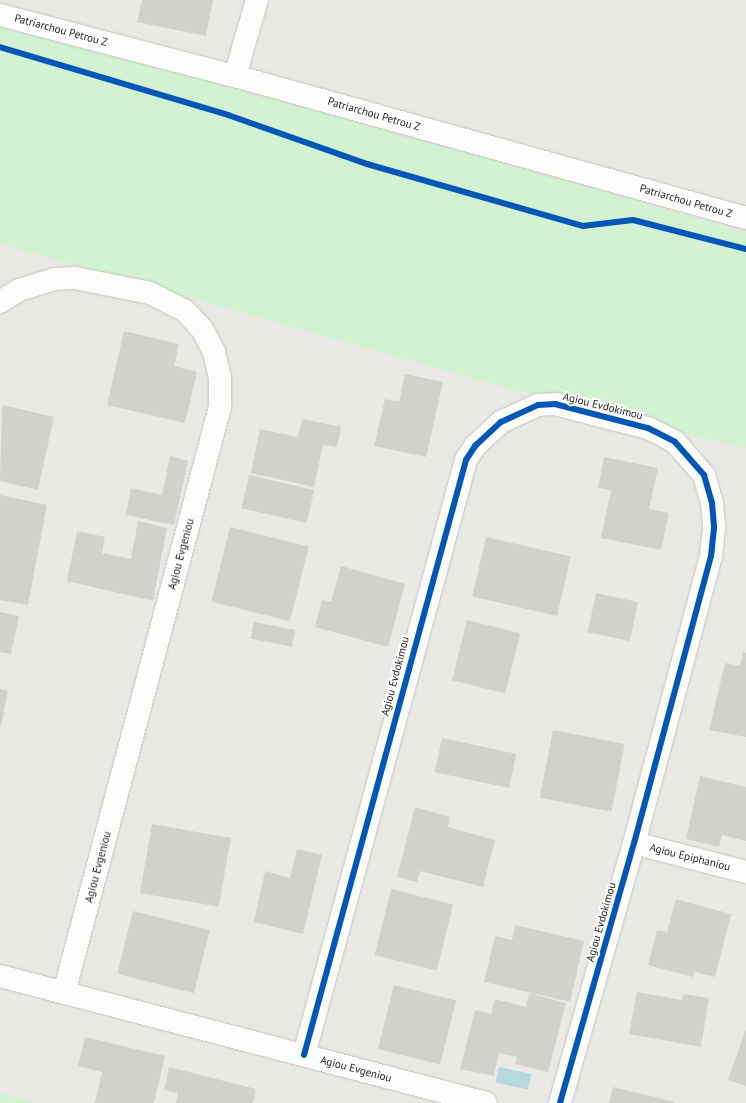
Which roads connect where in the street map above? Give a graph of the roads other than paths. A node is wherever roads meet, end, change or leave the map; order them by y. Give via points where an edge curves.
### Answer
1 (257, 0) edge
2 (6, 10) edge
3 (235, 76) junction
4 (746, 218) edge
5 (0, 302) edge
6 (634, 843) junction
7 (746, 872) edge
8 (0, 976) edge
9 (64, 993) junction
10 (304, 1055) junction
11 (486, 1103) edge
12 (560, 1103) edge

1 - 3 street
2 - 3 street, Patriarchou Petrou Z
3 - 4 street, Patriarchou Petrou Z
5 - 9 street, Agiou Evgeniou via 19,290 54,279 75,278 150,293 185,311 202,329 214,352 220,377 220,407
6 - 7 street, Agiou Epiphaniou
6 - 10 street, Agiou Evdokimou via 711,556 712,503 704,475 675,442 648,428 555,404 538,405 519,412 486,434 466,460 458,481
6 - 12 street, Agiou Evdokimou
8 - 9 street, Agiou Evgeniou
9 - 10 street, Agiou Evgeniou
10 - 11 street, Agiou Evgeniou

